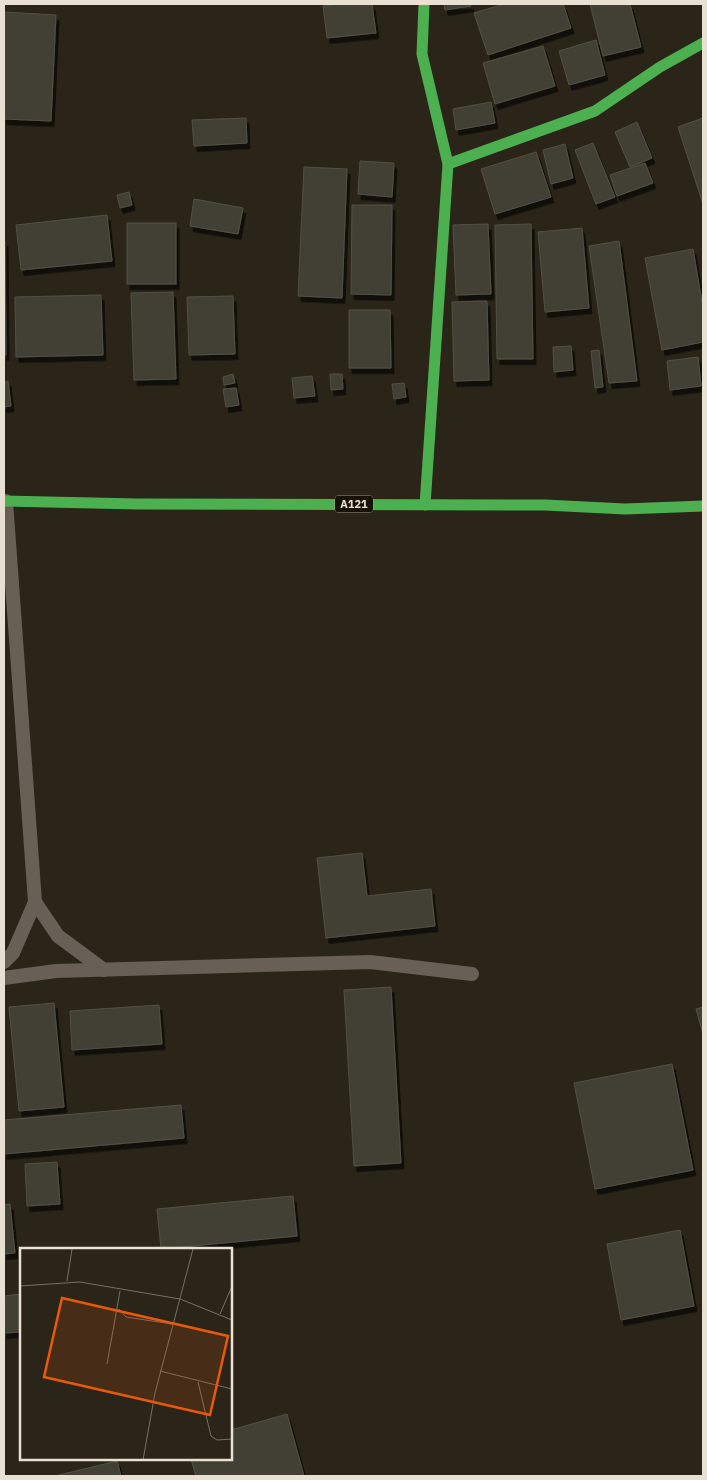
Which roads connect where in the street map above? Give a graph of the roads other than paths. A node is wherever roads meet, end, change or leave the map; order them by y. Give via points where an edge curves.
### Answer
1 (424, 4) edge
2 (703, 43) edge
3 (448, 164) junction
4 (5, 501) edge
5 (425, 505) junction
6 (703, 506) edge
7 (35, 902) junction
8 (4, 962) edge
9 (104, 970) junction
10 (472, 974) dead end
11 (4, 978) edge

1 - 3 street via 422,54
2 - 3 street via 660,67 595,111
3 - 5 street
4 - 5 street, A121
4 - 7 lane
5 - 6 street, A121
7 - 8 lane via 13,953
7 - 9 lane via 58,936
9 - 10 lane via 370,962
9 - 11 lane via 56,971

